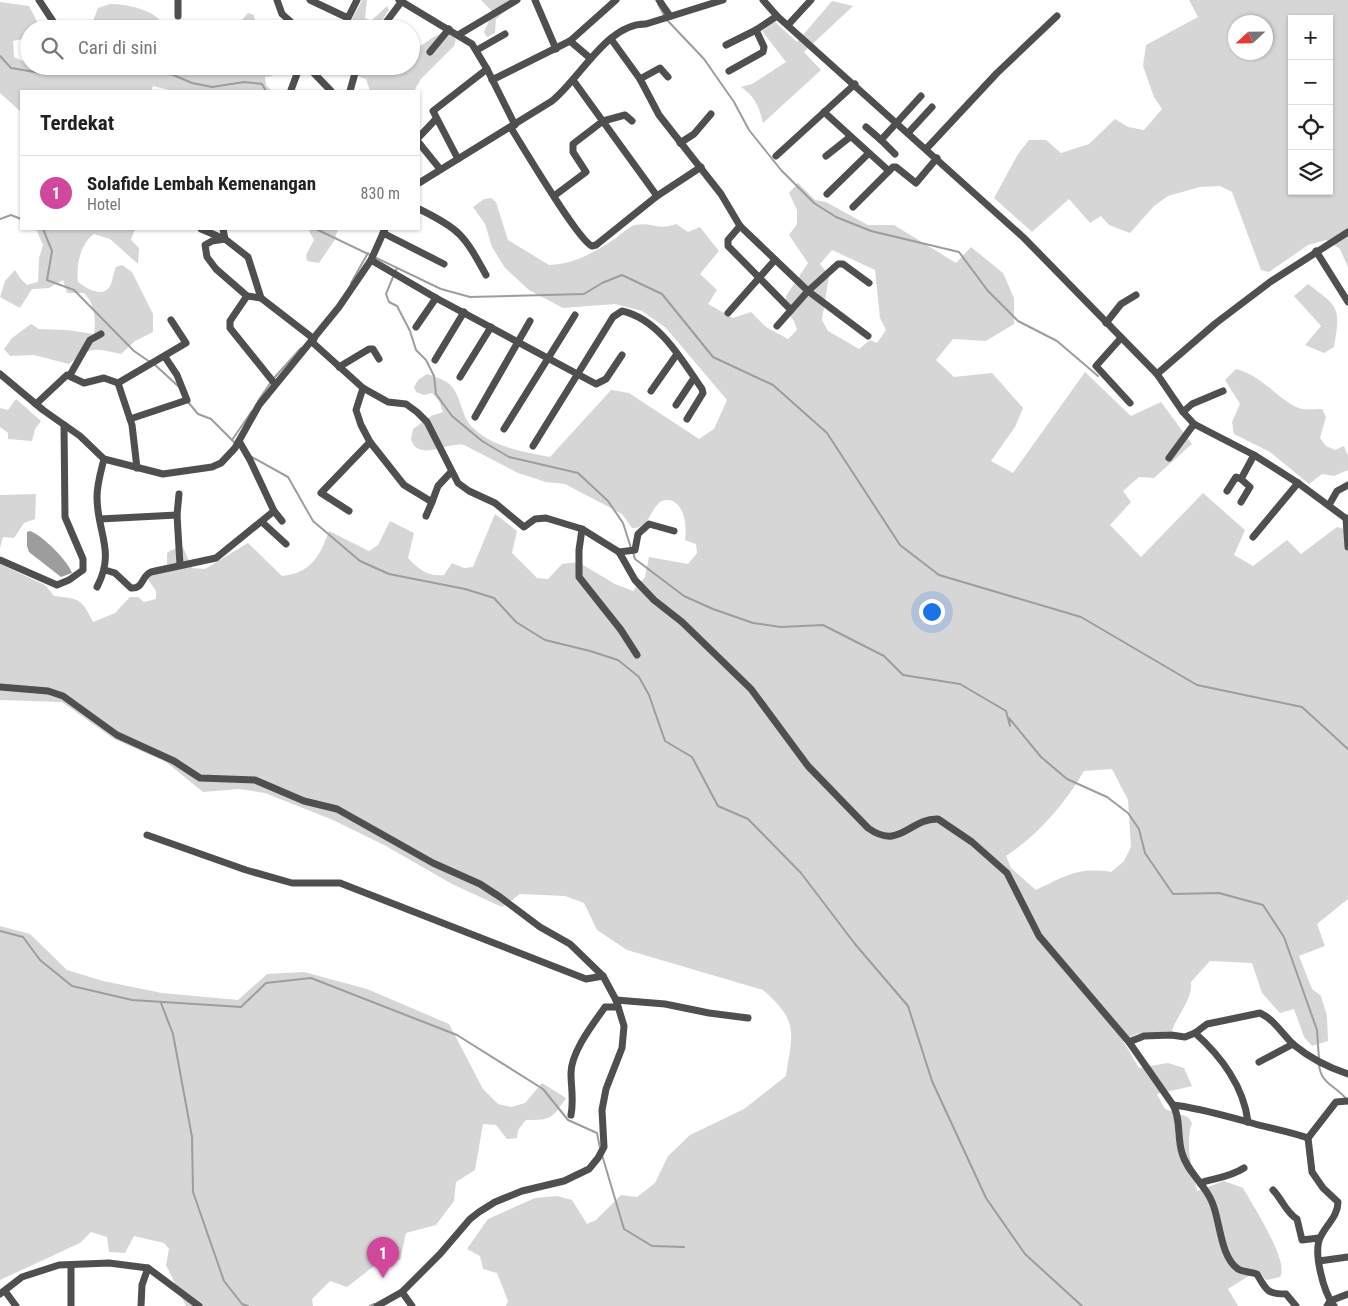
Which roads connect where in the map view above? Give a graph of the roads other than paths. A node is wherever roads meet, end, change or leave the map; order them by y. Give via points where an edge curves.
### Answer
1 (39, 0) edge
2 (178, 0) edge
3 (277, 0) edge
4 (310, 0) edge
5 (358, 0) edge
6 (517, 0) edge
7 (535, 0) edge
8 (616, 0) edge
9 (659, 0) edge
10 (724, 0) edge
11 (763, 0) edge
12 (810, 0) edge
13 (400, 1) edge
14 (178, 16) dead end
15 (777, 16) junction
16 (1057, 16) dead end
17 (667, 17) junction
18 (52, 20) edge
19 (289, 20) edge
20 (387, 20) edge
21 (788, 25) junction
22 (449, 29) junction
23 (756, 30) junction
24 (505, 34) dead end
25 (458, 35) junction
26 (611, 40) junction
27 (570, 41) junction
28 (726, 45) dead end
29 (556, 49) junction
30 (477, 50) junction
31 (430, 52) dead end
32 (590, 58) junction
33 (488, 69) junction
34 (729, 71) dead end
35 (297, 75) edge
36 (316, 75) edge
37 (354, 75) edge
38 (668, 77) dead end
39 (640, 79) junction
40 (492, 80) junction
41 (574, 80) junction
42 (855, 84) junction
43 (291, 90) edge
44 (330, 90) edge
45 (350, 90) edge
46 (922, 96) dead end
47 (932, 107) dead end
48 (824, 112) junction
49 (711, 114) dead end
50 (436, 120) junction
51 (603, 121) junction
52 (632, 122) dead end
53 (897, 122) junction
54 (513, 127) junction
55 (866, 127) dead end
56 (909, 132) junction
57 (420, 136) edge
58 (850, 137) junction
59 (881, 140) junction
60 (680, 143) junction
61 (420, 144) edge
62 (927, 148) junction
63 (868, 154) junction
64 (895, 154) dead end
65 (776, 156) dead end
66 (826, 156) dead end
67 (937, 158) junction
68 (458, 159) junction
69 (701, 167) junction
70 (440, 169) junction
71 (889, 171) junction
72 (420, 182) edge
73 (827, 194) dead end
74 (554, 196) junction
75 (657, 196) junction
76 (853, 207) dead end
77 (420, 210) edge
78 (740, 226) junction
79 (203, 230) edge
80 (223, 230) edge
81 (384, 231) edge
82 (1348, 232) edge
83 (225, 240) junction
84 (1316, 251) junction
85 (372, 257) junction
86 (774, 261) junction
87 (444, 264) dead end
88 (486, 275) dead end
89 (759, 278) junction
90 (869, 283) dead end
91 (808, 291) junction
92 (1136, 295) dead end
93 (247, 296) junction
94 (261, 298) junction
95 (436, 298) junction
96 (1348, 302) edge
97 (791, 310) junction
98 (464, 312) junction
99 (728, 313) dead end
100 (575, 315) dead end
101 (171, 320) dead end
102 (530, 320) dead end
103 (1106, 322) junction
104 (777, 326) dead end
105 (416, 327) dead end
106 (491, 327) junction
107 (101, 334) dead end
108 (868, 336) dead end
109 (1121, 338) junction
110 (312, 339) junction
111 (517, 341) junction
112 (622, 354) dead end
113 (677, 354) junction
114 (162, 358) junction
115 (379, 359) dead end
116 (548, 359) junction
117 (435, 360) dead end
118 (339, 366) junction
119 (0, 374) edge
120 (576, 374) junction
121 (1157, 374) junction
122 (70, 375) junction
123 (460, 377) dead end
124 (694, 378) junction
125 (273, 382) junction
126 (118, 383) junction
127 (363, 388) junction
128 (651, 391) dead end
129 (1223, 391) dead end
130 (1130, 403) dead end
131 (36, 404) junction
132 (676, 404) dead end
133 (1183, 412) junction
134 (475, 417) dead end
135 (130, 419) junction
136 (687, 419) dead end
137 (1194, 424) junction
138 (64, 425) junction
139 (504, 429) dead end
140 (370, 442) junction
141 (237, 444) junction
142 (533, 446) dead end
143 (1254, 455) junction
144 (1168, 458) dead end
145 (104, 459) junction
146 (137, 468) junction
147 (451, 472) junction
148 (1241, 479) junction
149 (1298, 483) junction
150 (1345, 486) edge
151 (1228, 491) dead end
152 (179, 494) dead end
153 (432, 502) junction
154 (1241, 502) dead end
155 (1329, 505) junction
156 (274, 511) junction
157 (350, 511) dead end
158 (177, 515) junction
159 (426, 516) dead end
160 (100, 519) junction
161 (1347, 519) edge
162 (282, 521) dead end
163 (262, 522) junction
164 (582, 529) junction
165 (674, 531) dead end
166 (1254, 537) dead end
167 (286, 544) dead end
168 (1348, 547) edge
169 (618, 552) junction
170 (0, 560) edge
171 (180, 565) junction
172 (105, 570) junction
173 (97, 587) dead end
174 (637, 655) dead end
175 (0, 687) edge
176 (147, 835) dead end
177 (603, 976) junction
178 (617, 1004) junction
179 (748, 1018) dead end
180 (1195, 1033) junction
181 (1129, 1042) junction
182 (1294, 1044) junction
183 (1259, 1062) dead end
184 (1348, 1074) edge
185 (1347, 1101) edge
186 (1172, 1105) junction
187 (571, 1115) dead end
188 (1248, 1122) junction
189 (1308, 1138) junction
190 (1244, 1168) dead end
191 (1200, 1184) junction
192 (1273, 1190) dead end
193 (1319, 1238) junction
194 (1348, 1257) edge
195 (1319, 1261) junction
196 (71, 1265) junction
197 (148, 1268) junction
198 (2, 1292) edge
199 (402, 1292) junction
200 (1348, 1294) edge
201 (1330, 1304) edge
202 (378, 1305) edge
203 (16, 1306) edge
204 (71, 1306) edge
205 (140, 1306) edge
206 (199, 1306) edge
207 (412, 1306) edge
208 (1296, 1306) edge

1 - 18 street
2 - 14 street
3 - 19 street via 282,14
4 - 5 street via 348,18
6 - 25 street
7 - 29 street
8 - 27 street
9 - 17 street
10 - 17 street
11 - 15 street
12 - 21 street
13 - 20 street
13 - 22 street
15 - 21 street
15 - 23 street
16 - 62 street via 997,73
17 - 26 street via 634,24
21 - 42 street
22 - 25 street
22 - 31 street
23 - 28 street
23 - 34 street via 763,52
24 - 30 street
25 - 30 street
26 - 32 street
26 - 39 street
27 - 29 street
27 - 32 street
29 - 40 street
30 - 33 street
32 - 41 street
33 - 40 street
33 - 50 street via 433,110
35 - 43 street
36 - 44 street
37 - 45 street
38 - 39 street via 660,68
39 - 60 street via 659,115
40 - 54 street
41 - 51 street
41 - 54 street via 552,101
42 - 48 street
42 - 53 street
46 - 53 street
47 - 56 street
48 - 58 street
48 - 65 street
49 - 60 street via 694,134
50 - 57 street
50 - 68 street
51 - 52 street via 625,115
51 - 74 street via 573,144 573,152 584,169 584,175
51 - 75 street
53 - 56 street
53 - 59 street
54 - 68 street
54 - 74 street
55 - 59 street
56 - 62 street
58 - 63 street
58 - 66 street
59 - 64 street
60 - 69 street
61 - 70 street
62 - 67 street
63 - 71 street
63 - 73 street
67 - 71 street via 916,183 895,166
67 - 103 street via 1024,238
68 - 70 street
69 - 75 street
69 - 78 street
70 - 72 street
71 - 76 street
74 - 75 street via 592,246
77 - 88 street via 451,226 464,237
78 - 86 street
78 - 89 street via 728,240 728,246
79 - 83 street
80 - 83 street
81 - 85 street
81 - 87 street
82 - 84 street
83 - 93 street via 206,243 205,252 211,264
83 - 94 street via 250,258
84 - 96 street
84 - 121 street via 1224,317
85 - 95 street
85 - 110 street via 357,282
86 - 89 street
86 - 91 street
89 - 97 street
89 - 99 street
90 - 91 street via 843,264 838,264
91 - 97 street
91 - 108 street
92 - 103 street via 1121,304
93 - 94 street
93 - 125 street via 230,321 230,328
94 - 110 street
95 - 98 street
95 - 105 street
97 - 104 street
98 - 106 street
98 - 117 street
100 - 116 street
101 - 114 street via 186,342
102 - 111 street
103 - 109 street
106 - 111 street
106 - 123 street
107 - 122 street via 90,340
109 - 121 street
109 - 130 street via 1096,366
110 - 118 street
110 - 125 street
111 - 116 street
111 - 134 street
112 - 120 street via 602,383 596,384
113 - 120 street via 642,318 622,311 613,316
113 - 124 street
113 - 128 street
114 - 126 street
114 - 135 street via 177,375 186,401
115 - 118 street via 373,349 369,349
116 - 120 street
116 - 139 street
118 - 127 street
119 - 131 street
120 - 142 street
121 - 133 street
122 - 126 street via 84,383 104,378
122 - 131 street via 64,376
124 - 132 street
124 - 136 street via 703,393
125 - 141 street
126 - 135 street
127 - 140 street via 356,410
127 - 147 street via 388,402 406,404 418,412 427,422
129 - 133 street via 1192,404
131 - 138 street
133 - 137 street
135 - 146 street
137 - 143 street
137 - 144 street
138 - 145 street
138 - 170 street via 65,517 83,559 83,570 57,585
140 - 153 street via 404,485
140 - 157 street via 321,493
141 - 146 street via 221,463 186,472 163,474
141 - 156 street via 247,453
143 - 148 street
143 - 149 street
145 - 146 street
145 - 160 street via 97,496
147 - 153 street via 438,486
147 - 164 street via 463,488 496,502 524,527 535,519 546,518
148 - 151 street via 1236,477
148 - 154 street via 1250,487
149 - 155 street
149 - 166 street
150 - 155 street
152 - 158 street
153 - 159 street
155 - 161 street
156 - 162 street
156 - 163 street
158 - 160 street
158 - 171 street
160 - 172 street via 107,561
161 - 168 street
163 - 167 street
163 - 171 street via 216,558
164 - 169 street
164 - 174 street via 579,577
165 - 169 street via 649,524 638,534 632,550
169 - 181 street via 626,560 635,580 654,600 682,622 751,689 808,766 868,828 888,837 938,819 992,858 1016,887 1040,936
171 - 172 street via 147,574 140,586 133,589 115,573
172 - 173 street
175 - 177 street via 48,691 63,696 117,735 174,761 200,778 255,780 304,801 337,809 433,863 480,884 540,928 570,944
176 - 177 street via 292,883 340,882 586,979
177 - 178 street
178 - 179 street via 665,1004
178 - 187 street via 604,1008 582,1041 571,1071 574,1099
178 - 199 street via 624,1026 622,1048 606,1089 602,1110 604,1147 598,1158 589,1169 564,1182 522,1191 495,1202 470,1218
180 - 181 street via 1185,1037 1144,1036
180 - 182 street via 1222,1019 1260,1013 1275,1022
180 - 188 street via 1234,1079 1246,1106
181 - 186 street
182 - 183 street
182 - 184 street via 1316,1062
185 - 189 street via 1336,1102
186 - 188 street via 1197,1107
186 - 191 street via 1177,1112 1183,1157
188 - 189 street
189 - 193 street via 1312,1172 1338,1202 1334,1216
190 - 191 street via 1229,1177
191 - 208 street via 1212,1201 1222,1240 1234,1264 1238,1269 1256,1274 1265,1289 1273,1294 1286,1294
192 - 193 street via 1283,1200 1290,1215 1297,1219 1302,1240
193 - 195 street
194 - 195 street
195 - 201 street via 1321,1279
196 - 197 street via 109,1263
196 - 198 street via 59,1265 22,1278
196 - 204 street
197 - 205 street
197 - 206 street
198 - 203 street
199 - 202 street
199 - 207 street
200 - 201 street

